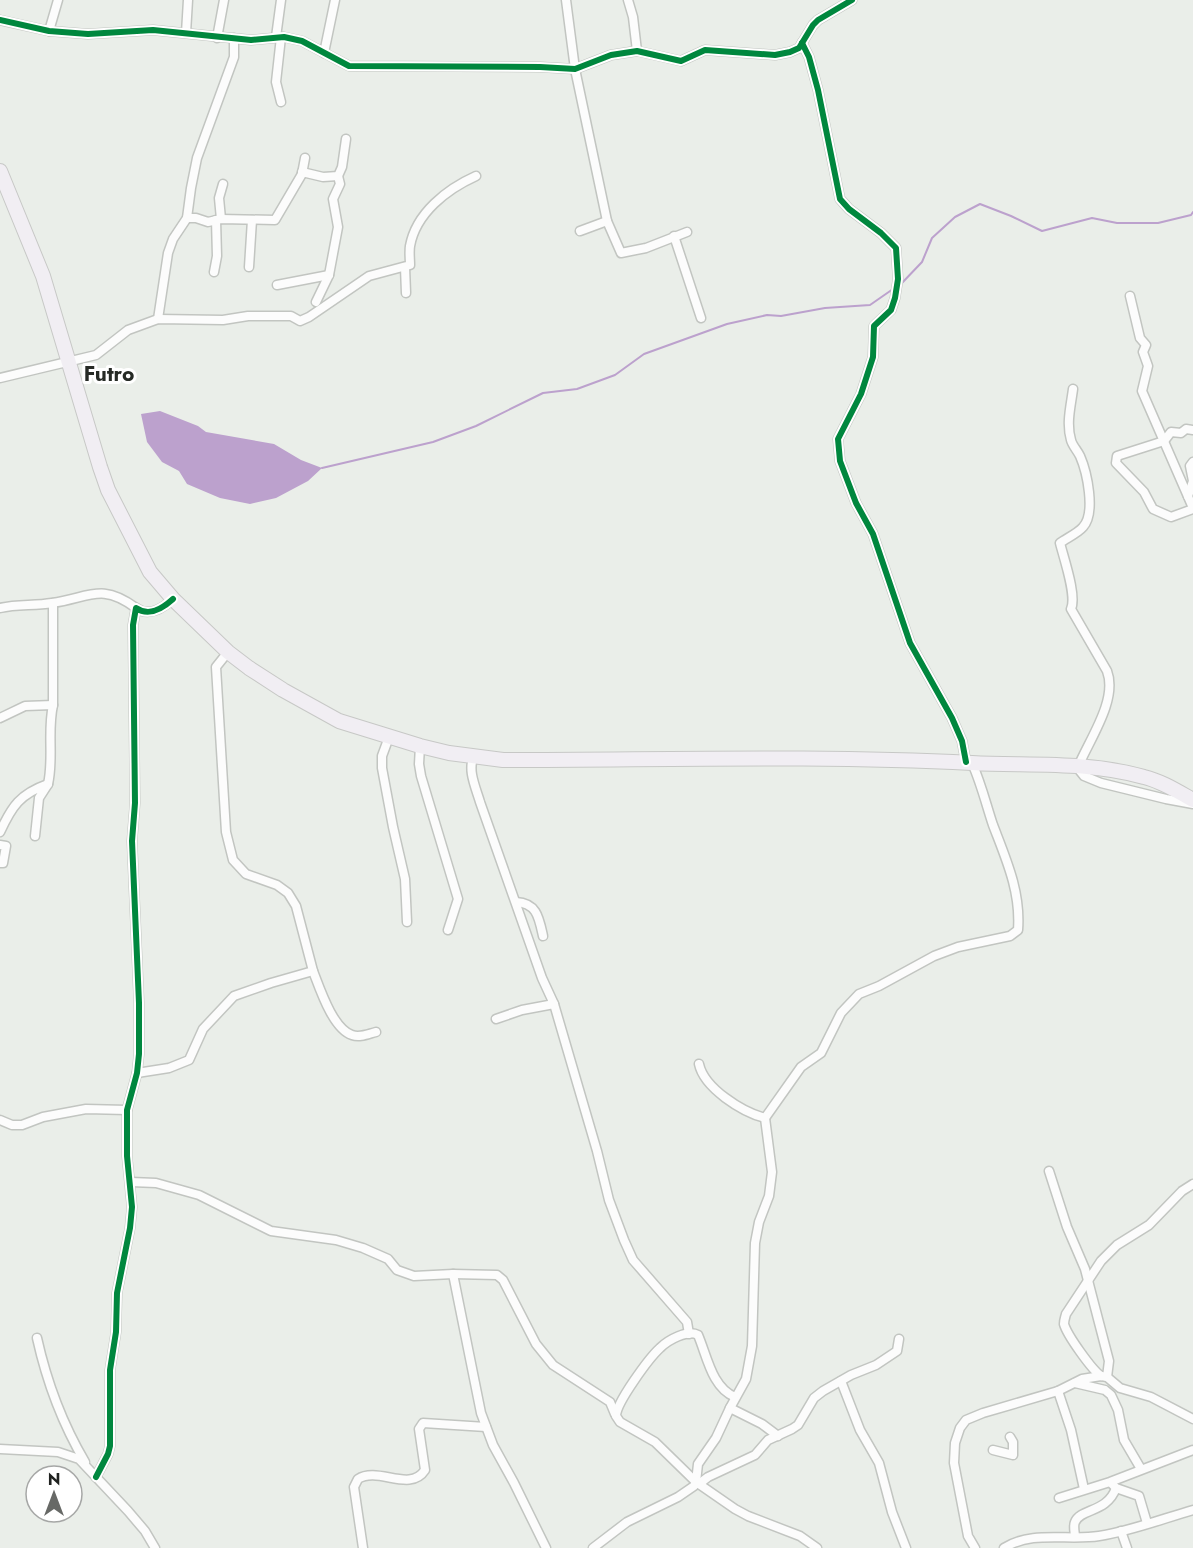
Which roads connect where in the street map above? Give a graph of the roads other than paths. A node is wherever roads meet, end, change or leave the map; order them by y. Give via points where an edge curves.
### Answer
1 (58, 0) edge
2 (188, 0) edge
3 (224, 0) edge
4 (281, 0) edge
5 (335, 0) edge
6 (566, 0) edge
7 (628, 0) edge
8 (852, 0) edge
9 (0, 20) edge
10 (49, 31) junction
11 (186, 33) junction
12 (278, 37) junction
13 (218, 38) junction
14 (234, 39) junction
15 (802, 44) junction
16 (637, 51) junction
17 (324, 53) junction
18 (575, 69) junction
19 (280, 102) dead end
20 (345, 139) dead end
21 (305, 158) dead end
22 (0, 171) edge
23 (302, 172) junction
24 (338, 176) junction
25 (476, 176) dead end
26 (223, 184) dead end
27 (187, 218) junction
28 (218, 220) junction
29 (252, 220) junction
30 (607, 221) junction
31 (580, 231) dead end
32 (687, 232) dead end
33 (674, 236) junction
34 (249, 267) dead end
35 (405, 267) junction
36 (214, 272) dead end
37 (328, 275) junction
38 (277, 285) dead end
39 (406, 292) dead end
40 (1130, 296) dead end
41 (316, 303) dead end
42 (701, 318) dead end
43 (158, 319) junction
44 (68, 362) junction
45 (0, 378) edge
46 (1073, 389) dead end
47 (1193, 430) edge
48 (1164, 441) junction
49 (1193, 462) edge
50 (1190, 496) edge
51 (1193, 509) edge
52 (173, 599) junction
53 (53, 603) junction
54 (0, 608) edge
55 (136, 608) junction
56 (228, 652) junction
57 (53, 705) junction
58 (0, 718) edge
59 (389, 737) junction
60 (420, 746) junction
61 (474, 756) junction
62 (969, 763) junction
63 (1077, 766) junction
64 (48, 784) junction
65 (1193, 802) edge
66 (0, 832) edge
67 (35, 836) dead end
68 (0, 845) edge
69 (0, 863) edge
70 (516, 902) junction
71 (407, 922) dead end
72 (448, 930) dead end
73 (543, 936) dead end
74 (313, 971) junction
75 (554, 1004) junction
76 (496, 1019) dead end
77 (376, 1032) dead end
78 (699, 1064) dead end
79 (137, 1073) junction
80 (127, 1110) junction
81 (765, 1118) junction
82 (0, 1120) edge
83 (1049, 1171) dead end
84 (131, 1182) junction
85 (1193, 1184) edge
86 (453, 1274) junction
87 (1089, 1282) junction
88 (689, 1334) junction
89 (37, 1338) dead end
90 (899, 1339) dead end
91 (1104, 1377) junction
92 (841, 1381) junction
93 (1075, 1383) junction
94 (1058, 1391) junction
95 (735, 1397) junction
96 (729, 1408) junction
97 (616, 1416) junction
98 (1193, 1419) edge
99 (486, 1427) junction
100 (778, 1436) junction
101 (1010, 1437) dead end
102 (0, 1449) edge
103 (993, 1450) dead end
104 (1193, 1450) edge
105 (86, 1466) junction
106 (1141, 1469) junction
107 (96, 1477) junction
108 (697, 1483) junction
109 (1113, 1485) junction
110 (1084, 1489) junction
111 (1059, 1498) dead end
112 (1192, 1513) edge
113 (1147, 1523) junction
114 (1121, 1531) junction
115 (1075, 1537) junction
116 (155, 1548) edge
117 (363, 1548) edge
118 (546, 1548) edge
119 (593, 1548) edge
120 (817, 1548) edge
121 (906, 1548) edge
122 (975, 1548) edge
123 (1004, 1548) edge
124 (1127, 1548) edge

1 - 10 street
2 - 11 street
3 - 13 street
4 - 12 street
5 - 17 street
6 - 18 street
7 - 16 street
8 - 15 street via 818,20
9 - 10 street
10 - 11 street
11 - 13 street
12 - 14 street
12 - 17 street via 302,41
12 - 19 street via 276,82
13 - 14 street
14 - 27 street via 234,57 197,158
15 - 16 street via 775,55 705,50 681,61
15 - 62 street via 818,90 840,199 896,248 898,266 891,310 874,326 873,357 861,394 838,439 840,461 873,534 910,643 952,718
16 - 18 street via 611,55
17 - 18 street via 349,66
18 - 30 street
20 - 24 street
21 - 23 street
22 - 44 main road via 43,276
23 - 24 street
23 - 29 street via 275,220
24 - 37 street via 340,184 333,199 338,227
25 - 35 street via 448,191 430,209 412,237 410,265
26 - 28 street
27 - 28 street
27 - 43 street via 168,253
28 - 29 street
28 - 36 street
29 - 34 street
30 - 31 street
30 - 33 street via 621,253
32 - 33 street
33 - 42 street
35 - 39 street
35 - 43 street via 369,276 300,321 291,316
37 - 38 street
37 - 41 street
40 - 48 street via 1140,338 1146,345 1143,352 1148,366 1142,392
43 - 44 street via 128,330 96,355
44 - 45 street
44 - 52 main road via 108,490 150,572
46 - 63 street via 1071,441 1084,469 1090,514 1083,529 1060,543 1071,583 1071,609 1110,682 1099,722
47 - 48 street via 1171,432
48 - 50 street
48 - 51 street via 1117,456 1116,463 1144,492 1153,509 1171,516
49 - 50 street
50 - 51 street
52 - 55 street via 145,613
52 - 56 main road
53 - 54 street
53 - 55 street via 106,593
53 - 57 street
55 - 79 street via 132,647 132,841 139,1003
56 - 59 main road via 283,690 339,720
56 - 74 street via 216,667 230,853 246,874 288,893 296,906
57 - 58 street via 26,706
57 - 64 street
59 - 60 main road
59 - 71 street via 382,768 405,879
60 - 61 main road
60 - 72 street via 419,764 458,899
61 - 62 main road via 503,760 872,758
61 - 70 street via 474,783
62 - 63 main road
62 - 81 street via 979,777 1010,868 1018,930 934,956 859,994 840,1013 821,1053 801,1067
63 - 65 main road via 1145,777 1169,786
64 - 66 street via 17,801
64 - 67 street via 39,798
68 - 69 street via 6,846
70 - 73 street via 536,910
70 - 75 street
74 - 77 street via 337,1025 352,1035
74 - 79 street via 234,996 202,1029 189,1060
75 - 76 street
75 - 88 street via 609,1200 624,1240 633,1260 687,1322
78 - 81 street via 708,1081 731,1101 749,1114
79 - 80 street
80 - 82 street via 86,1109 22,1125
80 - 84 street
81 - 95 street via 772,1182 755,1243 749,1367
83 - 87 street
84 - 86 street via 156,1183 199,1195 271,1231 363,1248 414,1276
84 - 107 street via 130,1228 117,1293 109,1383 110,1446
85 - 87 street via 1146,1227 1118,1245 1099,1264
86 - 97 street via 497,1275 503,1280 536,1344 553,1365 610,1402
86 - 99 street
87 - 91 street via 1109,1358 1110,1370
87 - 91 street via 1064,1323 1095,1372
88 - 95 street via 698,1335 722,1388
88 - 97 street via 671,1340 656,1352 621,1402
89 - 105 street via 56,1403
90 - 92 street via 897,1352 890,1358
91 - 93 street
91 - 98 street via 1120,1388 1151,1397
92 - 100 street via 819,1394 798,1425
92 - 121 street via 860,1430 876,1457
93 - 94 street
93 - 106 street via 1111,1395 1124,1440
94 - 110 street
94 - 122 street via 983,1413 966,1420 960,1428 954,1450 955,1474 968,1536
95 - 96 street
96 - 100 street
96 - 108 street via 716,1438 696,1467
97 - 108 street via 660,1446
99 - 117 street via 423,1423 419,1429 422,1475 408,1479 370,1474 358,1479 354,1487
99 - 118 street
100 - 108 street via 765,1442 754,1455
101 - 103 street via 1013,1455
102 - 105 street via 58,1452 73,1456
104 - 106 street
105 - 107 street
106 - 109 street
107 - 116 street via 141,1526
108 - 119 street via 627,1522
108 - 120 street via 741,1513 792,1533
109 - 110 street
109 - 113 street via 1138,1496
109 - 115 street via 1113,1497 1075,1523
110 - 111 street
112 - 113 street
113 - 114 street
114 - 115 street
114 - 124 street
115 - 123 street via 1029,1539

